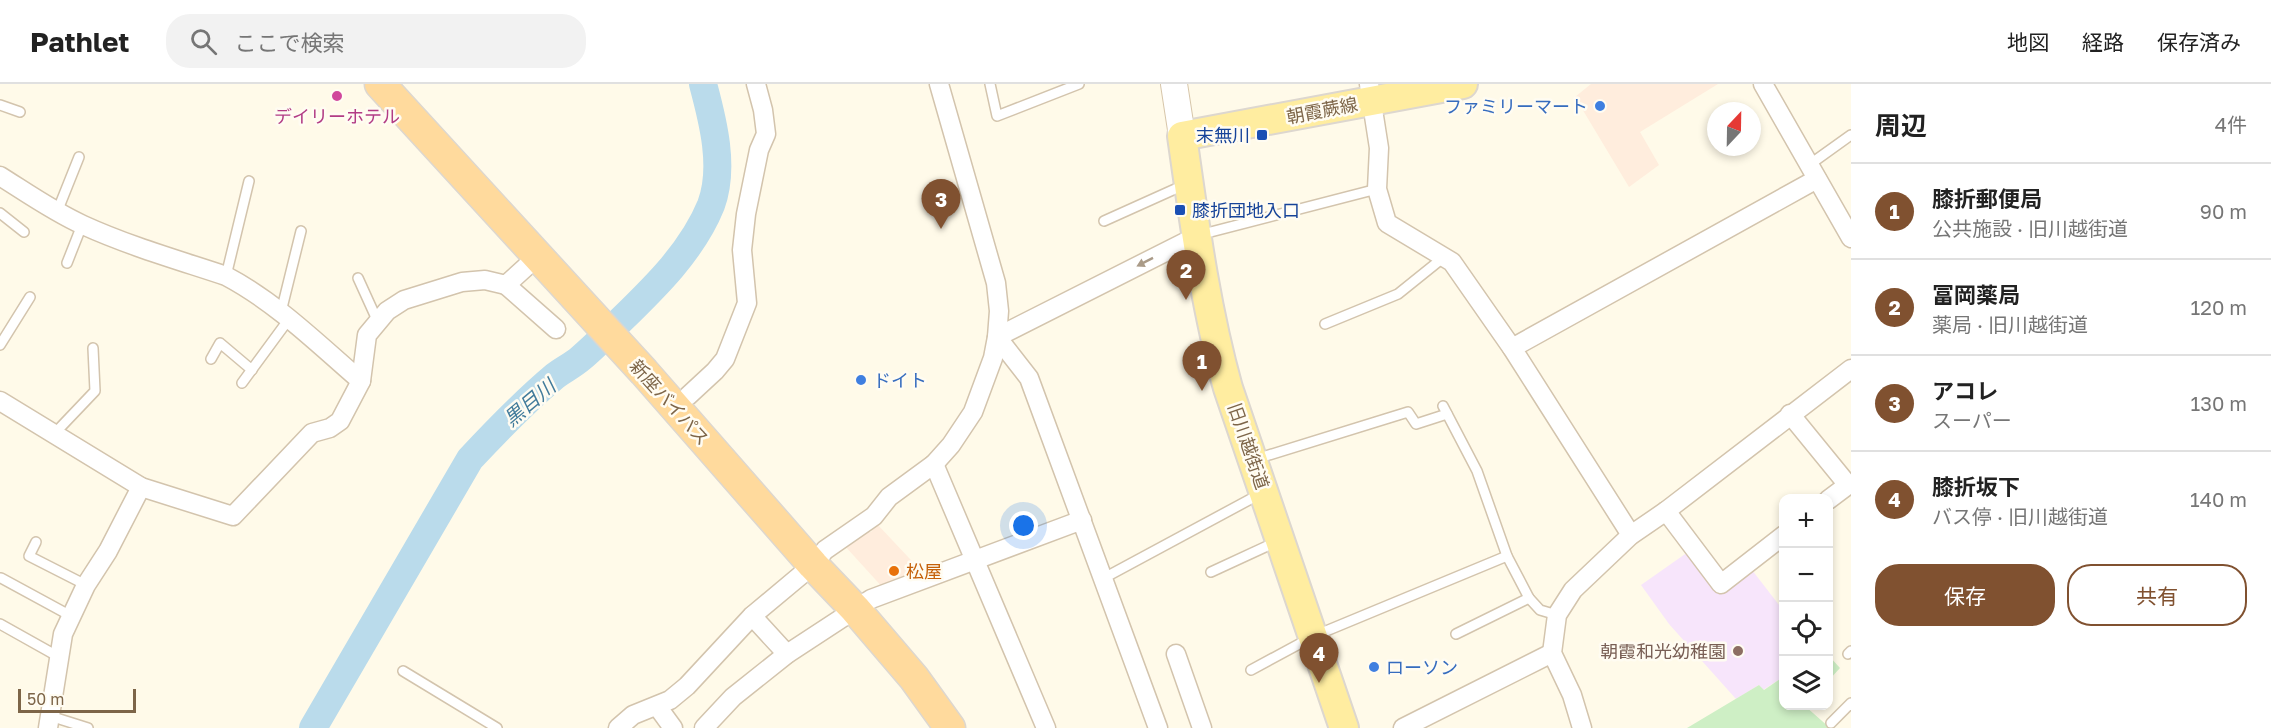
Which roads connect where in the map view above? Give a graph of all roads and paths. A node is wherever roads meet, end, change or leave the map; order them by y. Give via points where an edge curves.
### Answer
1 (380, 84) edge
2 (402, 84) edge
3 (756, 84) edge
4 (939, 84) edge
5 (990, 84) edge
6 (1079, 84) edge
7 (1174, 84) edge
8 (1463, 84) edge
9 (1763, 84) edge
10 (1371, 92) edge
11 (0, 105) edge
12 (20, 112) dead end
13 (1851, 135) edge
14 (1182, 136) junction
15 (79, 157) dead end
16 (1813, 172) junction
17 (0, 176) edge
18 (249, 181) dead end
19 (1189, 183) junction
20 (1377, 189) junction
21 (57, 212) junction
22 (0, 213) edge
23 (1104, 221) dead end
24 (82, 225) junction
25 (301, 231) dead end
26 (24, 232) dead end
27 (1197, 236) junction
28 (1851, 238) edge
29 (538, 256) junction
30 (1444, 257) junction
31 (67, 263) dead end
32 (226, 276) junction
33 (358, 278) dead end
34 (506, 285) junction
35 (30, 297) dead end
36 (589, 300) junction
37 (285, 316) junction
38 (378, 322) junction
39 (1324, 324) dead end
40 (556, 329) dead end
41 (998, 337) junction
42 (0, 345) edge
43 (93, 348) dead end
44 (1512, 348) junction
45 (638, 354) junction
46 (211, 359) dead end
47 (1851, 369) edge
48 (252, 370) junction
49 (361, 381) junction
50 (242, 383) dead end
51 (688, 396) junction
52 (0, 401) edge
53 (1790, 414) junction
54 (55, 433) junction
55 (1254, 460) junction
56 (934, 464) junction
57 (141, 487) junction
58 (1265, 491) junction
59 (1833, 496) edge
60 (1666, 511) junction
61 (1082, 520) junction
62 (1631, 535) junction
63 (1281, 540) junction
64 (36, 542) dead end
65 (1779, 544) edge
66 (1507, 556) junction
67 (819, 557) junction
68 (975, 561) junction
69 (1211, 572) dead end
70 (1, 578) edge
71 (1104, 579) junction
72 (86, 585) junction
73 (1529, 598) junction
74 (863, 604) junction
75 (1557, 615) junction
76 (71, 616) junction
77 (752, 616) junction
78 (0, 624) edge
79 (1456, 634) dead end
80 (1314, 636) junction
81 (1552, 653) junction
82 (787, 654) junction
83 (1176, 654) dead end
84 (59, 657) junction
85 (1251, 670) dead end
86 (403, 671) dead end
87 (1851, 703) edge
88 (657, 706) junction
89 (49, 722) edge
90 (1831, 723) dead end
91 (88, 728) edge
92 (497, 728) edge
93 (618, 728) edge
94 (673, 728) edge
95 (704, 728) edge
96 (950, 728) edge
97 (970, 728) edge
98 (1046, 728) edge
99 (1158, 728) edge
100 (1202, 728) edge
101 (1344, 728) edge
102 (1403, 728) edge
103 (1582, 728) edge

1 - 29 highway, 新座バイパス
2 - 36 highway, 新座バイパス
3 - 51 street via 766,134 746,214 742,250 747,303 725,359
4 - 41 street via 996,283
5 - 6 lane via 997,116
7 - 14 main road, 旧川越街道
8 - 10 main road, 朝霞蕨線
9 - 16 street
10 - 14 main road, 朝霞蕨線
10 - 20 street via 1379,148
11 - 12 lane
13 - 16 lane
14 - 19 main road, 旧川越街道
15 - 21 lane
16 - 28 street
16 - 44 street
17 - 21 street
18 - 32 lane
19 - 23 lane
19 - 27 main road, 旧川越街道
20 - 27 lane
20 - 30 street via 1387,223
21 - 24 street
22 - 26 lane
24 - 31 lane
24 - 32 street
25 - 37 lane
27 -> 41 street
27 - 55 main road, 旧川越街道 via 1217,350
29 - 34 street
29 - 36 highway, 新座バイパス
30 - 39 lane via 1398,294
30 - 44 street via 1452,262
32 - 37 street
33 - 38 lane
34 - 38 street via 485,280 436,289 405,300
34 - 40 street
35 - 42 lane
36 - 45 highway, 新座バイパス
37 - 48 lane
37 - 49 street
38 - 49 street via 367,335
41 - 56 street via 973,412
41 - 61 street via 1029,378
43 - 54 lane via 95,391
44 - 62 street
45 - 51 highway, 新座バイパス
45 - 67 highway, 新座バイパス
46 - 48 lane via 220,343
47 - 53 street
48 - 50 lane
49 - 57 street via 340,421 312,433 233,516
51 - 67 highway, 新座バイパス
52 - 54 street
53 - 59 street via 1848,485
53 - 60 street
54 - 57 street
55 - 58 main road, 旧川越街道
55 - 66 lane via 1408,412 1416,424 1445,410 1477,471
56 - 67 street
56 - 68 street
57 - 72 street
58 - 63 main road, 旧川越街道
58 - 71 lane
60 - 62 street
60 - 65 street via 1721,584
61 - 68 street
61 - 71 street
62 - 75 street via 1573,590
63 - 69 lane
63 - 80 main road, 旧川越街道
64 - 72 lane via 29,556
66 - 73 lane
66 - 80 lane
67 - 74 highway, 新座バイパス
67 - 77 street
68 - 74 street
68 - 98 street
70 - 76 lane
71 - 99 street
72 - 76 street
73 - 75 lane via 1540,610
73 - 79 lane
74 - 82 street
74 - 96 highway, 新座バイパス
74 - 97 highway, 新座バイパス
75 - 81 street
76 - 84 street
77 - 82 street
77 - 88 street via 687,686
78 - 84 lane
80 - 85 lane
80 - 101 main road, 旧川越街道
81 - 102 street
81 - 103 street
82 - 95 street via 733,697
83 - 100 street
84 - 89 street
86 - 92 lane
87 - 90 lane
88 - 93 street via 633,715
88 - 94 street
89 - 91 lane

